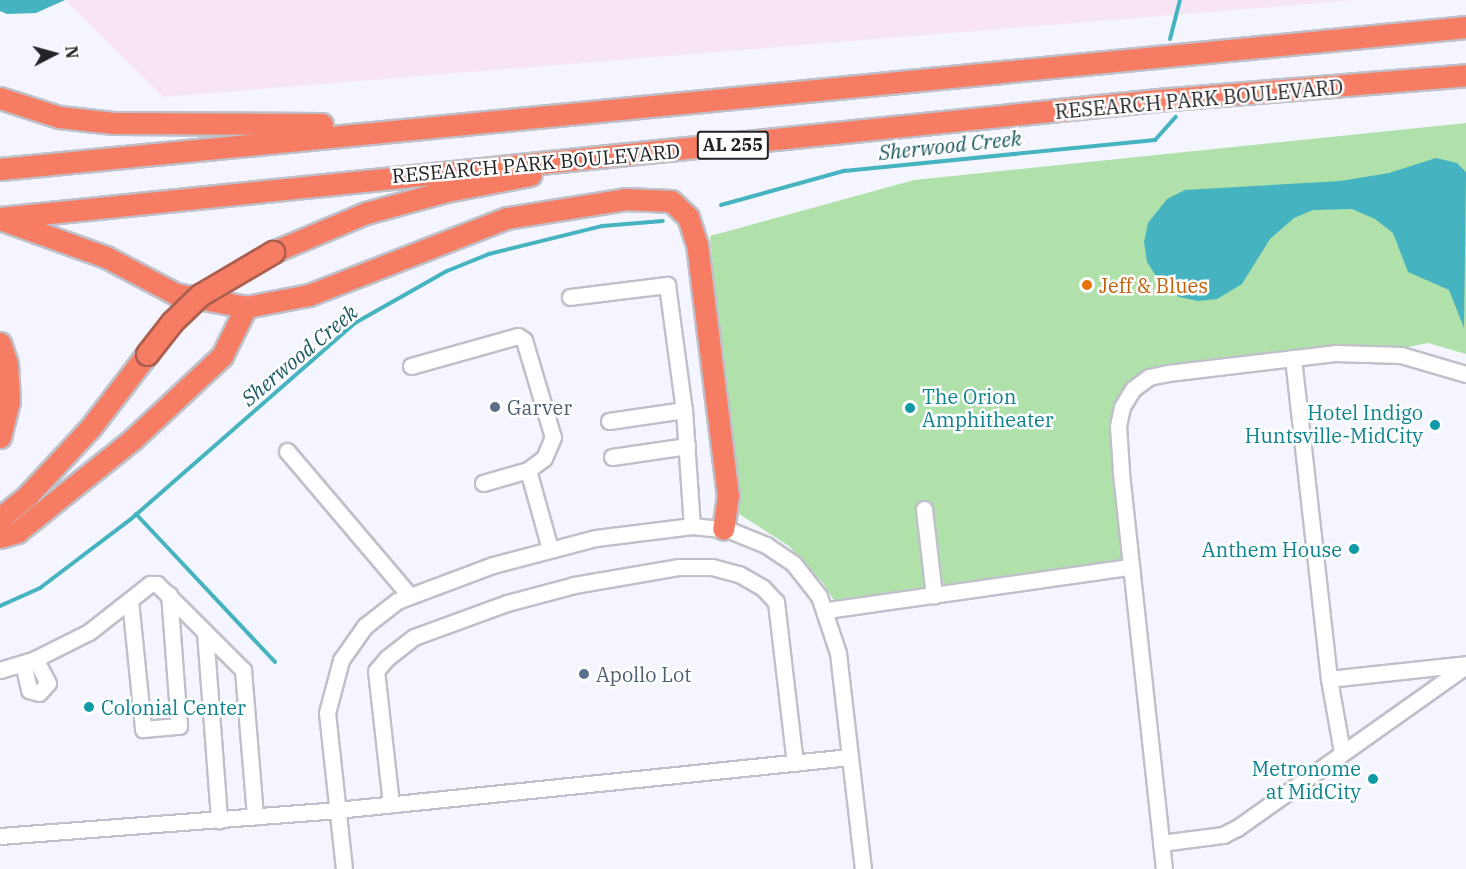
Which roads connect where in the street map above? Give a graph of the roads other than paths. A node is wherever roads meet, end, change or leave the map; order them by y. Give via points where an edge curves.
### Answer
1 (1466, 27) edge
2 (1466, 75) edge
3 (0, 98) edge
4 (436, 125) junction
5 (637, 153) junction
6 (0, 169) edge
7 (0, 218) edge
8 (570, 297) dead end
9 (246, 307) junction
10 (0, 343) edge
11 (1293, 358) junction
12 (411, 366) dead end
13 (1466, 374) edge
14 (684, 410) junction
15 (609, 421) dead end
16 (0, 437) edge
17 (687, 446) junction
18 (287, 451) dead end
19 (612, 457) dead end
20 (528, 470) junction
21 (483, 483) dead end
22 (924, 509) dead end
23 (0, 518) edge
24 (692, 526) junction
25 (723, 529) junction
26 (0, 537) edge
27 (550, 549) junction
28 (1131, 567) junction
29 (169, 594) junction
30 (409, 595) junction
31 (934, 595) junction
32 (130, 600) junction
33 (826, 610) junction
34 (206, 632) junction
35 (1466, 665) edge
36 (0, 670) edge
37 (1329, 679) junction
38 (1342, 752) junction
39 (850, 757) junction
40 (795, 763) junction
41 (391, 804) junction
42 (337, 810) junction
43 (255, 818) junction
44 (219, 820) junction
45 (0, 836) edge
46 (1161, 843) junction
47 (344, 869) edge
48 (862, 869) edge
49 (1164, 869) edge

1 - 4 highway
2 - 5 highway, RESEARCH PARK BOULEVARD / AL 255 via 1158,100
3 - 4 highway via 59,117 114,123
4 - 6 highway
5 - 7 highway, RESEARCH PARK BOULEVARD / AL 255
5 - 23 highway, bridge via 447,191 366,213 273,252 200,295 172,322 91,427 28,495
7 - 9 highway via 106,257 176,294
8 - 14 street via 668,285
9 - 25 highway via 309,295 507,218 625,199 671,201 688,217 697,244 728,495
9 - 26 highway via 222,356 134,439 17,532
10 - 16 highway via 7,363 9,401
11 - 13 street via 1378,353 1422,360
11 - 28 street via 1168,373 1149,377 1133,389 1122,407 1118,426
11 - 37 street
12 - 20 street via 519,336 524,340 553,437 544,458
14 - 15 street
14 - 17 street
17 - 19 street
17 - 24 street
18 - 30 street
20 - 21 street
20 - 27 street
22 - 31 street
24 - 25 street
24 - 27 street via 636,532
25 - 33 street via 753,538 793,563
27 - 30 street
28 - 31 street
28 - 46 street
29 - 32 street via 157,584 150,584
29 - 32 street via 179,726 143,729
29 - 34 street
30 - 42 street via 386,608 357,634 335,675 327,724
31 - 33 street
32 - 36 street via 89,632 29,661
33 - 39 street via 838,653
34 - 43 street via 243,670
34 - 44 street
35 - 37 street
35 - 38 street
37 - 38 street
38 - 46 street via 1237,828 1223,835
39 - 40 street
39 - 48 street
40 - 41 street
40 - 41 street via 776,602 763,588 739,574 712,567 679,567 574,585 507,603 414,637 387,658 376,671
41 - 42 street
42 - 43 street
42 - 47 street
43 - 44 street
44 - 45 street
46 - 49 street

